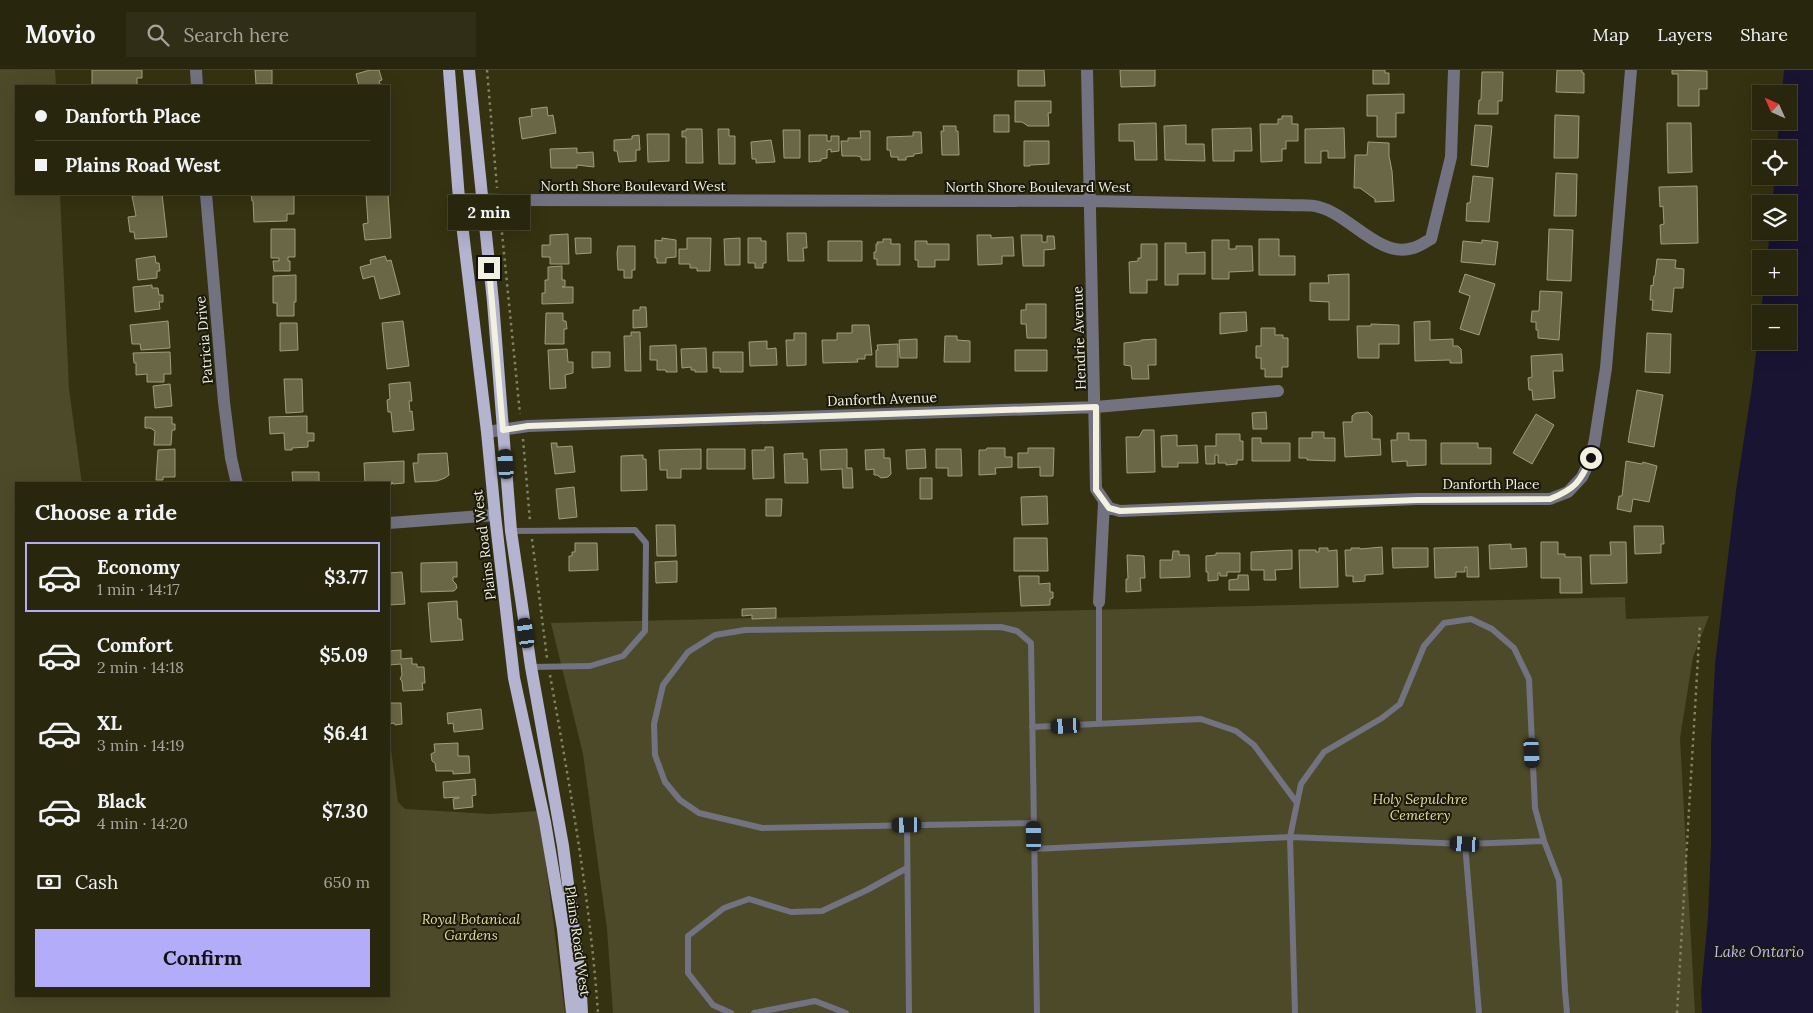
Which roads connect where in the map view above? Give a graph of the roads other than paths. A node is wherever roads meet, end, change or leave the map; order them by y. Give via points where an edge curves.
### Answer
1 (196, 70) edge
2 (448, 70) edge
3 (469, 70) edge
4 (1087, 70) edge
5 (1454, 70) edge
6 (1631, 70) edge
7 (197, 85) edge
8 (206, 195) edge
9 (459, 199) junction
10 (481, 200) junction
11 (1090, 201) junction
12 (1278, 391) dead end
13 (1096, 407) junction
14 (503, 430) junction
15 (487, 432) junction
16 (237, 482) edge
17 (1104, 502) junction
18 (495, 516) junction
19 (390, 523) edge
20 (511, 531) junction
21 (1099, 602) joint
22 (531, 667) junction
23 (1099, 724) junction
24 (1032, 727) junction
25 (1297, 803) junction
26 (1034, 823) junction
27 (907, 825) junction
28 (1290, 837) junction
29 (1544, 841) junction
30 (1465, 844) junction
31 (1034, 849) junction
32 (908, 868) junction
33 (572, 1013) edge
34 (582, 1013) edge
35 (731, 1013) edge
36 (754, 1013) edge
37 (846, 1013) edge
38 (909, 1013) edge
39 (1037, 1013) edge
40 (1295, 1013) edge
41 (1479, 1013) edge
42 (1567, 1013) edge

1 - 7 street
2 - 9 main road, Plains Road West
3 - 10 main road, Plains Road West
4 - 11 street, Hendrie Avenue
5 - 11 street, North Shore Boulevard West via 1451,156 1439,210 1431,239 1413,249 1393,250 1319,207
6 - 17 street, Danforth Place via 1603,386 1591,458 1582,477 1568,492 1550,499 1417,500 1120,511 1109,508
8 - 16 street, Patricia Drive via 224,402
9 - 10 street, North Shore Boulevard West
9 - 15 main road, Plains Road West
10 - 11 street, North Shore Boulevard West
10 - 14 main road, Plains Road West
11 - 13 street, Hendrie Avenue
12 - 13 street, Danforth Avenue
13 - 14 street, Danforth Avenue via 528,426
13 - 17 street, Hendrie Avenue via 1096,490
14 - 15 street, Danforth Avenue
14 - 20 main road, Plains Road West
15 - 18 main road, Plains Road West
17 - 21 street, Hendrie Avenue
18 - 19 street
18 - 33 main road, Plains Road West via 514,678 546,822
20 - 22 main road, Plains Road West
20 - 22 lane via 635,530 646,543 645,630 623,656 590,666
21 - 23 lane
22 - 34 main road, Plains Road West via 563,846
23 - 24 lane
23 - 25 lane via 1201,719 1236,731 1254,745
24 - 26 lane
24 - 27 lane via 1031,643 1017,631 1001,626 746,630 722,634 688,652 663,685 654,724 655,755 665,782 680,800 699,813 762,828
25 - 28 lane
25 - 29 lane via 1301,784 1324,752 1400,704 1424,646 1444,623 1471,619 1492,629 1514,648 1529,679 1535,808
26 - 27 lane
26 - 31 lane
27 - 32 lane
28 - 30 lane
28 - 31 lane
28 - 40 lane
29 - 30 lane
29 - 42 lane via 1559,880
30 - 41 lane
31 - 39 lane
32 - 35 lane via 822,911 791,912 749,899 724,908 688,936 688,973 713,1005
32 - 38 lane
36 - 37 lane via 815,1001

